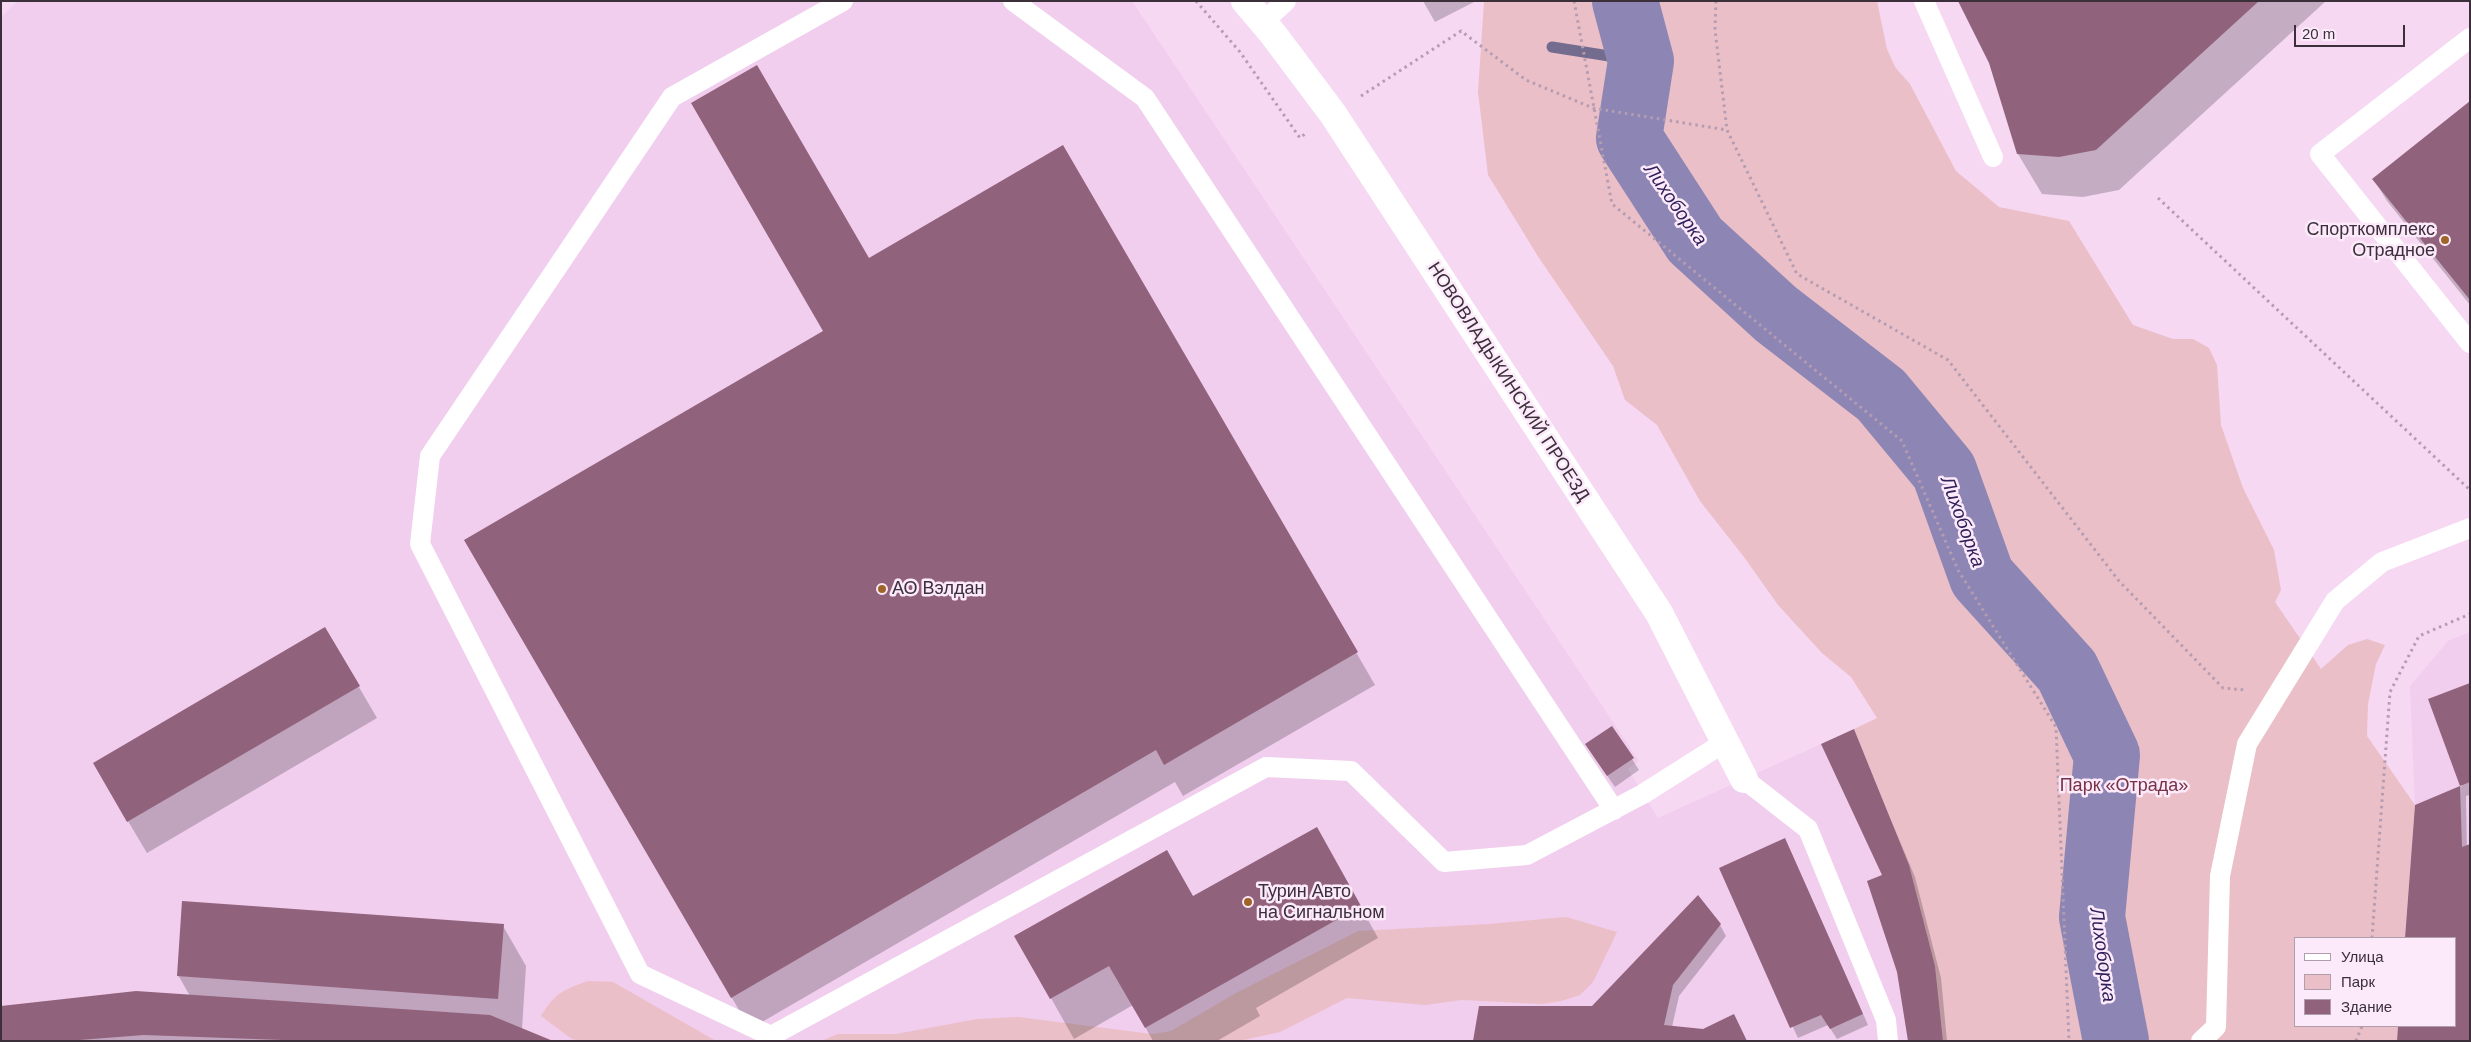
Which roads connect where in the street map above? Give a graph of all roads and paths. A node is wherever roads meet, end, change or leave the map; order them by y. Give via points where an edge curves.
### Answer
1 (843, 1) edge
2 (1013, 1) edge
3 (1245, 1) edge
4 (1286, 1) edge
5 (1574, 1) edge
6 (1716, 1) edge
7 (1924, 1) edge
8 (1263, 22) junction
9 (2470, 38) edge
10 (1593, 108) junction
11 (1333, 114) junction
12 (1727, 130) junction
13 (1994, 157) dead end
14 (2158, 198) dead end
15 (2470, 343) edge
16 (2470, 490) edge
17 (2470, 528) edge
18 (2470, 614) edge
19 (2278, 694) junction
20 (1725, 742) junction
21 (1744, 779) joint
22 (1614, 810) junction
23 (2372, 937) edge
24 (2362, 1027) edge
25 (1888, 1041) edge
26 (2069, 1041) edge
27 (2201, 1041) edge
28 (2356, 1041) edge

1 - 22 lane via 672,97 430,456 420,544 640,974 771,1036 1266,767 1350,771 1444,862 1527,855
2 - 22 lane via 1145,98
3 - 8 street, НОВОВЛАДЫКИНСКИЙ ПРОЕЗД
4 - 8 lane
5 - 10 path
6 - 12 path via 1715,30
7 - 13 lane
8 - 11 street, НОВОВЛАДЫКИНСКИЙ ПРОЕЗД
9 - 15 lane via 2320,154
10 - 11 path via 1526,80 1461,31
10 - 12 path
10 - 26 path via 1612,204 1902,441 1958,570 2056,727
11 - 20 street, НОВОВЛАДЫКИНСКИЙ ПРОЕЗД via 1660,613
12 - 19 path via 1797,274 1948,360 2119,581 2223,688
14 - 16 path
17 - 19 lane via 2382,562 2335,600
18 - 23 path via 2419,636 2390,692
19 - 27 lane via 2247,744 2220,876 2216,1027
20 - 21 street, НОВОВЛАДЫКИНСКИЙ ПРОЕЗД
20 - 22 lane
21 - 25 lane via 1808,829 1886,1020
24 - 28 path

